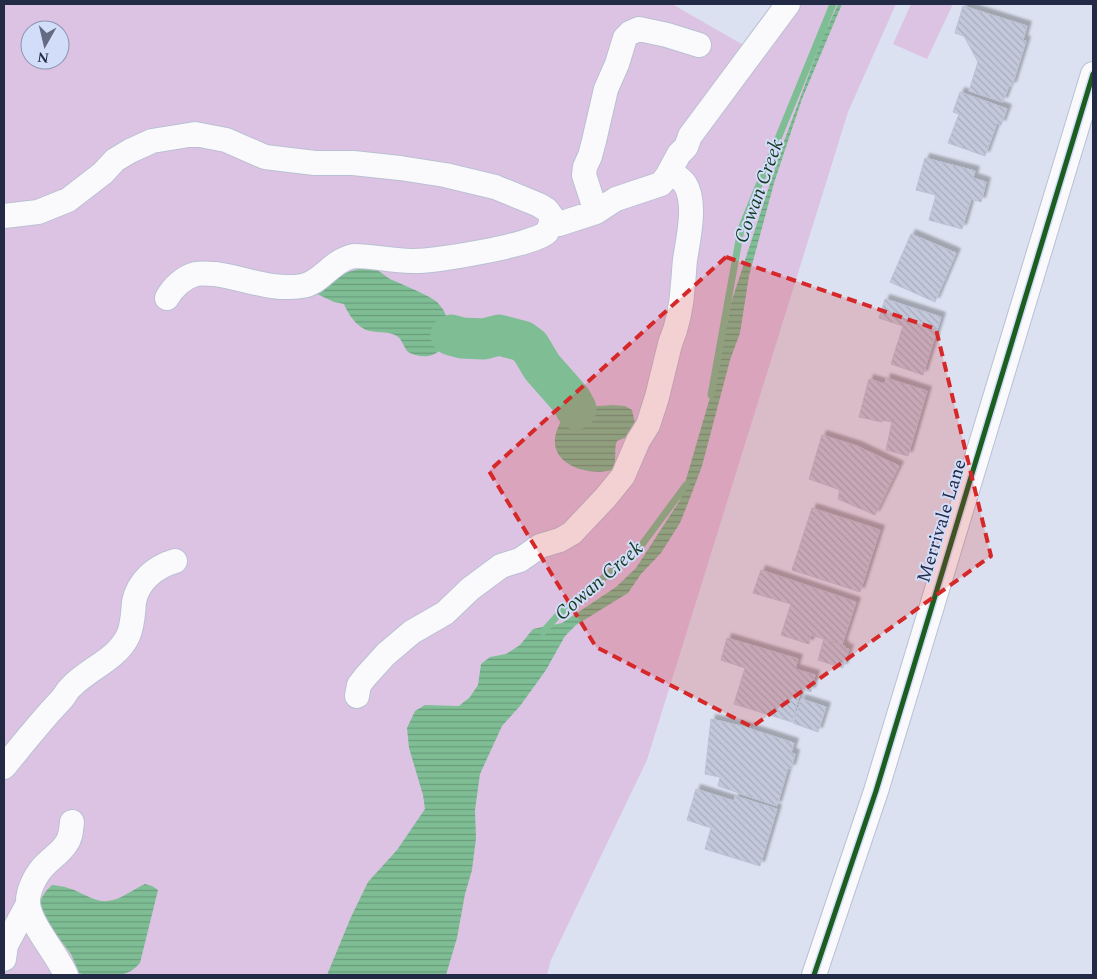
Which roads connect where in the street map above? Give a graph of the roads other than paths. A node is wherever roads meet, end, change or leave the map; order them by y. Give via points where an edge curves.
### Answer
1 (788, 4) edge
2 (698, 45) dead end
3 (1093, 74) edge
4 (670, 172) junction
5 (596, 212) junction
6 (4, 216) edge
7 (551, 224) junction
8 (167, 298) dead end
9 (174, 561) dead end
10 (357, 696) dead end
11 (4, 767) edge
12 (72, 822) dead end
13 (28, 904) junction
14 (4, 959) edge
15 (66, 975) edge
16 (814, 975) edge

1 - 4 street via 690,136
2 - 5 street via 639,29 625,38 606,89 585,167 584,175
3 - 16 street, Merrivale Lane via 876,791
4 - 5 street via 661,184 616,199
4 - 10 street via 685,184 690,200 681,305 654,410 623,476 572,533 540,546 520,560 501,566 445,613 412,632 366,676 359,685
5 - 7 street
6 - 7 street via 38,212 68,200 115,160 130,152 152,141 194,134 226,140 265,157 400,168 495,187 547,210 552,217
7 - 8 street via 540,236 490,251 413,261 369,256 344,258 305,286 287,288 234,277 195,274 176,285
9 - 11 street via 154,571 142,584 135,599 128,636 113,655 71,686
12 - 13 street via 66,846 39,873 30,890
13 - 14 street via 6,945
13 - 15 street

